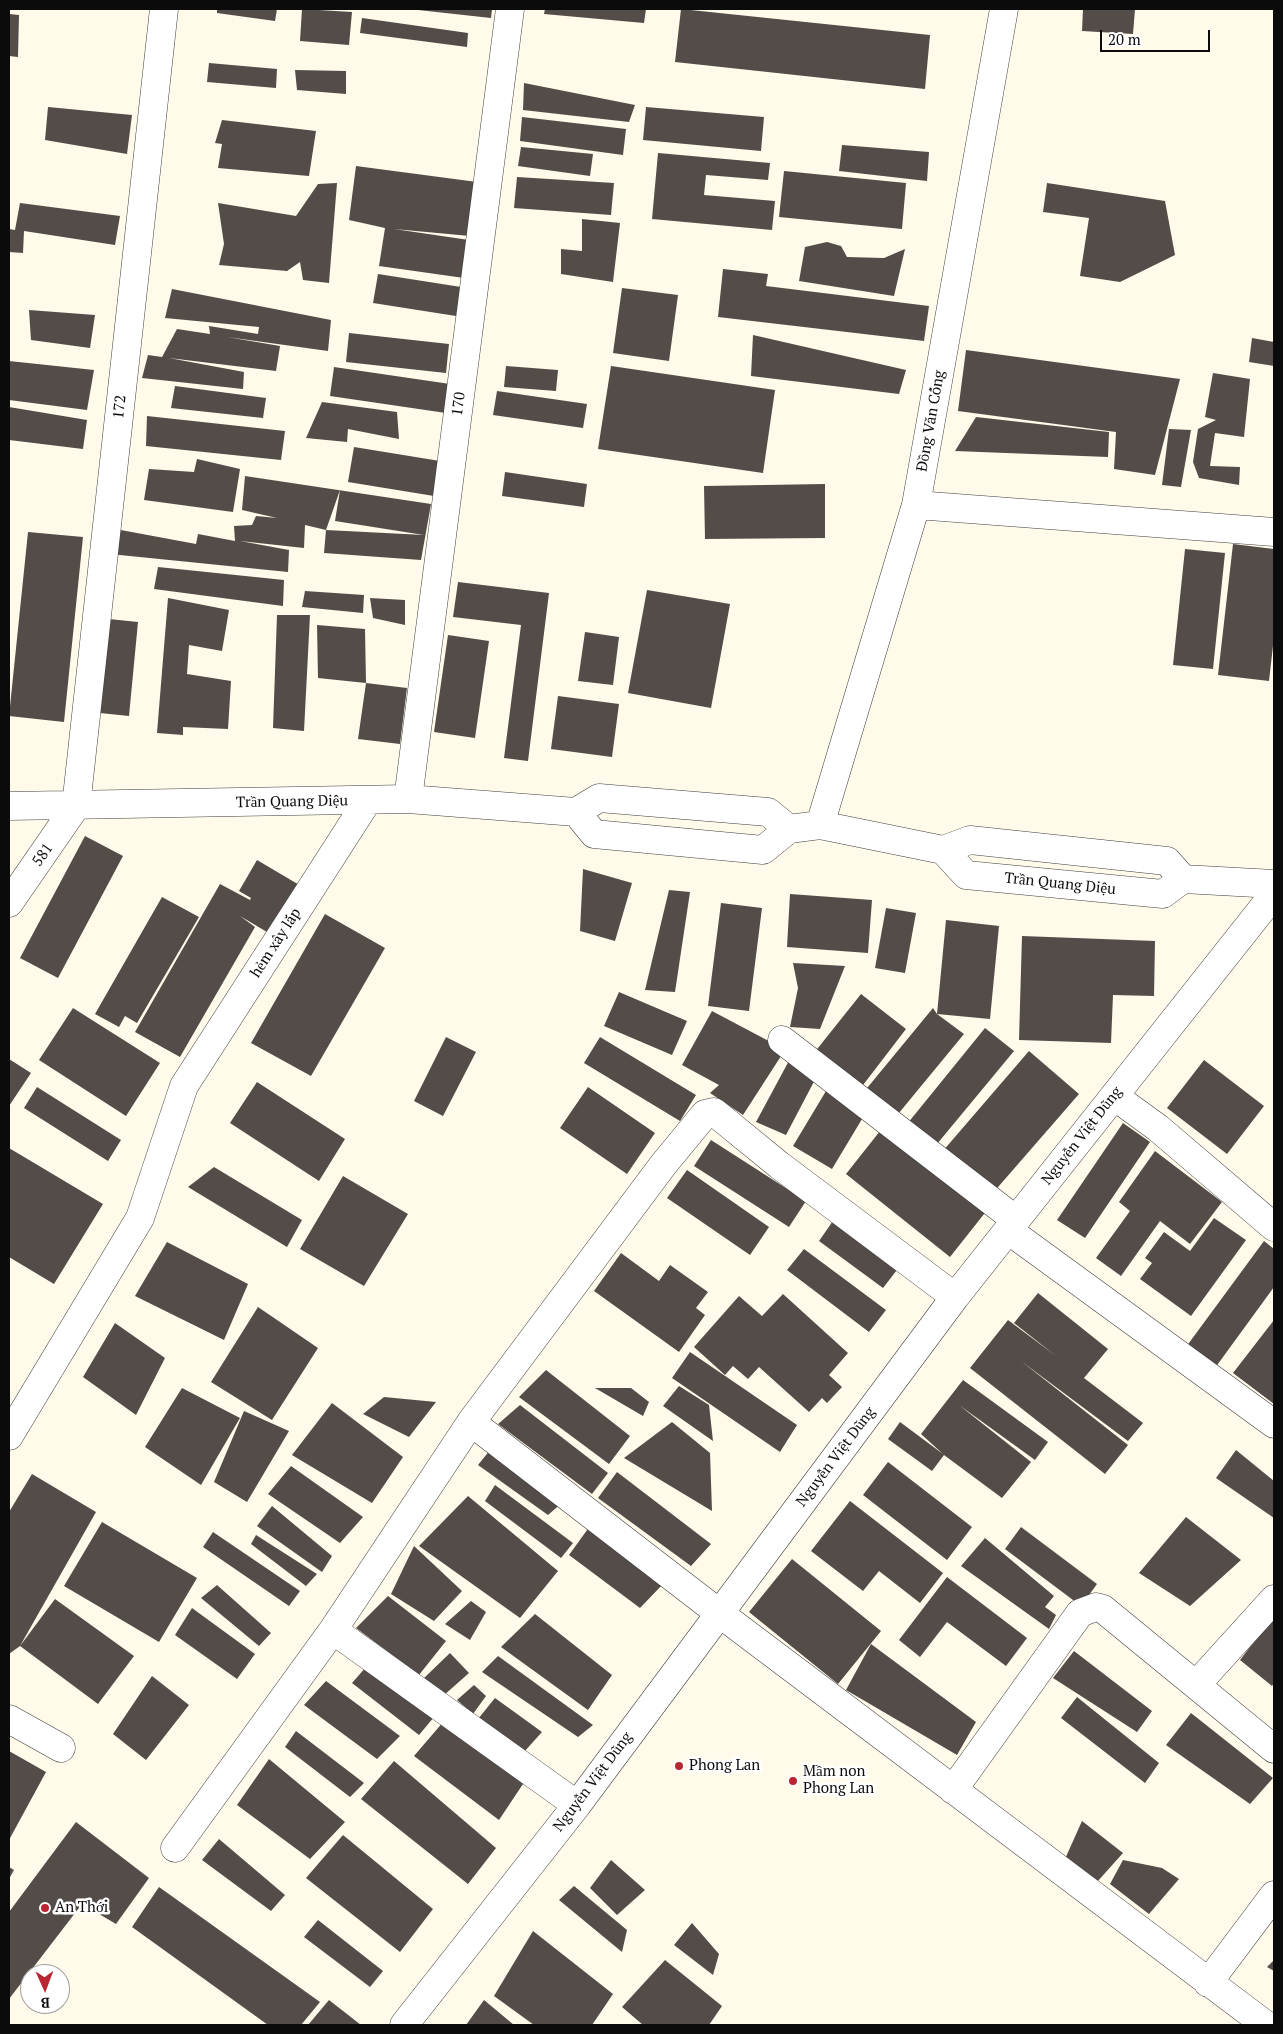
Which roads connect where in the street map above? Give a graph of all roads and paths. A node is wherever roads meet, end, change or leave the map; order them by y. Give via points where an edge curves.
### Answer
1 (164, 9) edge
2 (510, 9) edge
3 (1004, 9) edge
4 (916, 506) junction
5 (1274, 532) edge
6 (408, 799) junction
7 (368, 800) junction
8 (9, 806) edge
9 (76, 806) junction
10 (576, 812) junction
11 (820, 825) junction
12 (789, 829) junction
13 (1274, 884) edge
14 (1274, 894) edge
15 (9, 903) edge
16 (782, 1040) dead end
17 (1114, 1096) junction
18 (1012, 1225) junction
19 (1274, 1226) edge
20 (955, 1297) junction
21 (471, 1422) junction
22 (1274, 1424) edge
23 (9, 1436) edge
24 (1274, 1599) edge
25 (719, 1613) junction
26 (333, 1630) junction
27 (1196, 1685) junction
28 (9, 1719) edge
29 (61, 1748) dead end
30 (1274, 1749) edge
31 (953, 1790) junction
32 (577, 1805) junction
33 (175, 1848) dead end
34 (1274, 1895) edge
35 (1208, 1983) junction
36 (404, 2025) edge
37 (1266, 2025) edge

1 - 9 street, 172
2 - 6 street, 170
3 - 4 street, Đồng Văn Cống
4 - 5 street
4 - 11 street, Đồng Văn Cống
6 - 7 street, Trần Quang Diệu
6 - 10 street, Trần Quang Diệu
7 - 9 street, Trần Quang Diệu
7 - 23 street, hẻm xây lắp via 184,1086 140,1218
8 - 9 street, Trần Quang Diệu
9 - 15 street, 581
10 - 12 street via 599,798 768,812
10 - 12 street via 594,834 763,850
11 - 12 street
11 - 13 street via 943,850 970,840 1167,862 1183,879
14 - 17 street, Nguyễn Việt Dũng
16 - 18 street
17 - 18 street, Nguyễn Việt Dũng
17 - 19 street via 1158,1128
18 - 20 street, Nguyễn Việt Dũng
18 - 22 street
20 - 21 street via 710,1112 701,1118 663,1165
20 - 25 street, Nguyễn Việt Dũng
21 - 25 street
21 - 26 street
24 - 27 street
25 - 31 street
25 - 32 street, Nguyễn Việt Dũng
26 - 32 street
26 - 33 street
27 - 30 street
27 - 31 street via 1103,1609 1096,1607 1080,1614
28 - 29 street
31 - 35 street
32 - 36 street, Nguyễn Việt Dũng
34 - 35 street
35 - 37 street

